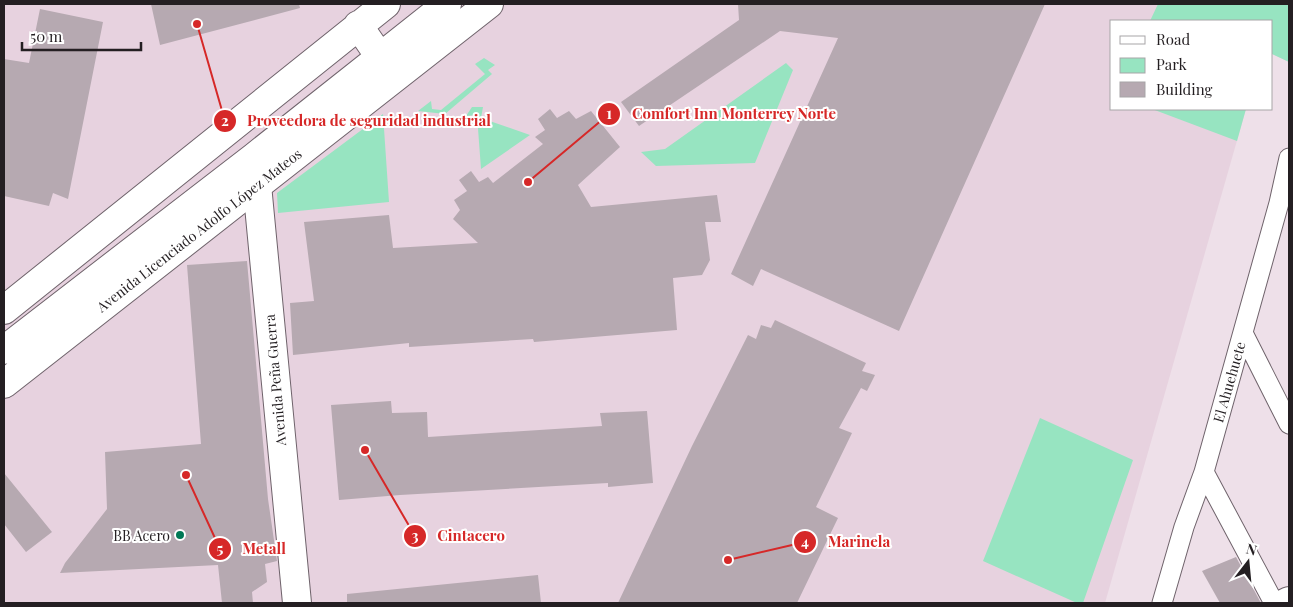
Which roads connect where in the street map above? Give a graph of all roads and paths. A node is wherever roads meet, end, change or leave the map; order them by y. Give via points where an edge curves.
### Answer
1 (386, 4) edge
2 (447, 4) edge
3 (488, 4) edge
4 (358, 25) junction
5 (380, 57) junction
6 (254, 157) junction
7 (1289, 158) edge
8 (258, 184) junction
9 (1279, 203) junction
10 (1289, 223) edge
11 (4, 310) edge
12 (1243, 333) junction
13 (4, 350) edge
14 (4, 384) edge
15 (1289, 424) edge
16 (1204, 472) junction
17 (1289, 601) edge
18 (297, 603) edge
19 (1162, 603) edge
20 (1274, 603) edge
21 (1285, 603) edge

1 - 4 main road
2 - 5 main road, Avenida Licenciado Adolfo López Mateos
3 - 8 main road, Avenida Licenciado Adolfo López Mateos
4 - 5 main road
4 - 11 main road
5 - 6 main road, Avenida Licenciado Adolfo López Mateos
6 - 8 main road, Avenida Peña Guerra
6 - 13 main road, Avenida Licenciado Adolfo López Mateos
7 - 9 street, El Ahuehuete
8 - 14 main road, Avenida Licenciado Adolfo López Mateos
8 - 18 main road, Avenida Peña Guerra
9 - 10 street
9 - 12 street, El Ahuehuete
12 - 15 street
12 - 16 street, El Ahuehuete
16 - 19 street, El Ahuehuete
16 - 20 street
17 - 21 main road

